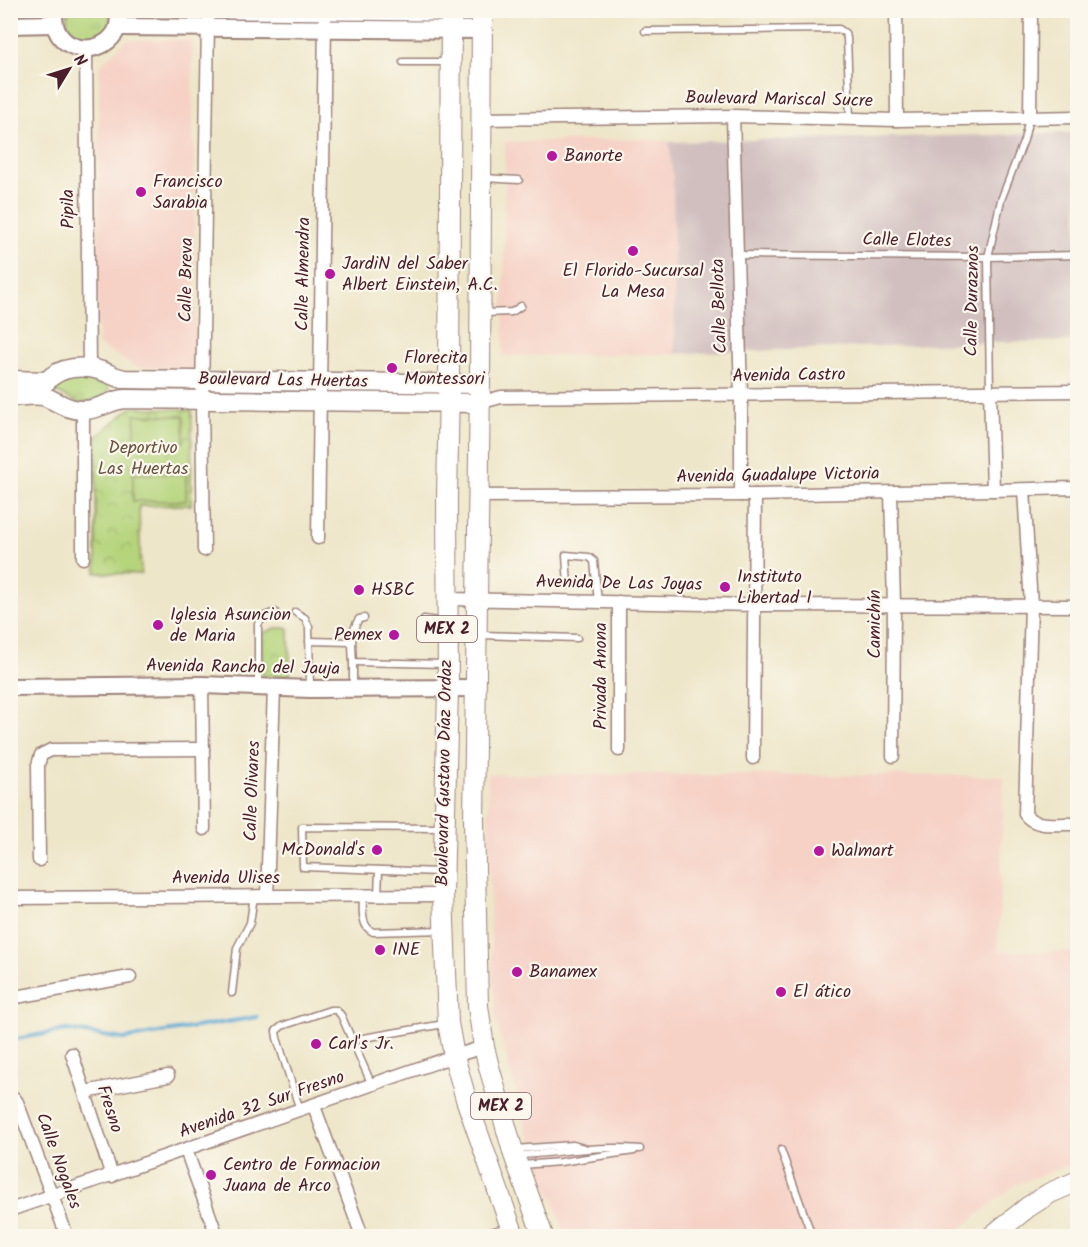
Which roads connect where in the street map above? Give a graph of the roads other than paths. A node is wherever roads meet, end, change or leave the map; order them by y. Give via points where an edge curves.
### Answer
1 (896, 10) edge
2 (1031, 10) edge
3 (207, 11) edge
4 (325, 11) edge
5 (54, 17) edge
6 (452, 18) edge
7 (482, 18) edge
8 (118, 19) edge
9 (10, 25) edge
10 (208, 29) junction
11 (325, 29) junction
12 (645, 31) dead end
13 (86, 50) junction
14 (403, 62) dead end
15 (452, 62) junction
16 (733, 116) junction
17 (1030, 117) junction
18 (1077, 117) edge
19 (481, 119) junction
20 (850, 119) junction
21 (897, 120) junction
22 (481, 177) junction
23 (519, 180) dead end
24 (736, 255) junction
25 (1077, 255) edge
26 (988, 257) junction
27 (521, 306) dead end
28 (480, 313) junction
29 (89, 368) junction
30 (117, 378) junction
31 (10, 380) edge
32 (203, 380) junction
33 (321, 382) junction
34 (449, 384) junction
35 (47, 389) junction
36 (990, 391) junction
37 (1077, 391) edge
38 (480, 394) junction
39 (741, 395) junction
40 (10, 397) edge
41 (501, 397) junction
42 (202, 399) junction
43 (117, 400) junction
44 (320, 401) junction
45 (449, 404) junction
46 (83, 410) junction
47 (1077, 488) edge
48 (993, 490) junction
49 (1024, 490) junction
50 (891, 493) junction
51 (741, 495) junction
52 (755, 495) junction
53 (478, 496) junction
54 (318, 538) dead end
55 (204, 550) dead end
56 (83, 558) dead end
57 (568, 585) dead end
58 (447, 599) junction
59 (478, 600) junction
60 (598, 602) junction
61 (619, 602) junction
62 (894, 604) junction
63 (754, 605) junction
64 (1031, 606) junction
65 (1077, 606) edge
66 (275, 612) dead end
67 (295, 612) dead end
68 (364, 618) dead end
69 (424, 620) dead end
70 (447, 622) junction
71 (477, 635) junction
72 (577, 638) dead end
73 (309, 641) junction
74 (351, 642) junction
75 (353, 662) junction
76 (447, 664) junction
77 (202, 686) junction
78 (10, 687) edge
79 (266, 687) junction
80 (475, 688) junction
81 (310, 689) junction
82 (353, 689) junction
83 (448, 689) junction
84 (203, 748) junction
85 (619, 750) dead end
86 (893, 756) dead end
87 (753, 758) dead end
88 (1077, 824) edge
89 (443, 828) junction
90 (204, 829) dead end
91 (39, 860) dead end
92 (378, 870) junction
93 (443, 872) junction
94 (378, 895) junction
95 (443, 895) junction
96 (254, 896) junction
97 (267, 896) junction
98 (363, 896) junction
99 (10, 897) edge
100 (443, 930) junction
101 (130, 977) dead end
102 (232, 993) dead end
103 (10, 998) edge
104 (448, 1023) junction
105 (352, 1040) junction
106 (484, 1047) junction
107 (72, 1054) dead end
108 (454, 1056) junction
109 (168, 1076) dead end
110 (372, 1085) junction
111 (85, 1092) junction
112 (12, 1098) edge
113 (314, 1106) junction
114 (300, 1110) junction
115 (186, 1150) junction
116 (781, 1150) dead end
117 (515, 1157) junction
118 (112, 1176) junction
119 (1077, 1181) edge
120 (52, 1196) junction
121 (10, 1210) edge
122 (512, 1231) edge
123 (67, 1236) edge
124 (217, 1236) edge
125 (362, 1236) edge
126 (477, 1236) edge
127 (543, 1236) edge
128 (812, 1236) edge
129 (992, 1236) edge

1 - 21 street
2 - 17 street, Calle Duraznos
3 - 4 street
3 - 10 street, Calle Breva
4 - 6 street
4 - 11 street, Calle Almendra
5 - 9 street
5 - 13 street via 58,34
6 - 7 street
6 - 11 street
6 - 15 main road, Boulevard Gustavo Díaz Ordaz / MEX 2
7 - 19 main road, Boulevard Gustavo Díaz Ordaz / MEX 2
8 - 10 street
8 - 13 street via 111,39
10 - 11 street
10 - 32 street, Calle Breva
11 - 33 street, Calle Almendra
12 - 20 lane via 839,28 847,38
13 - 29 street, Pipila
14 - 15 lane
15 - 34 main road, Boulevard Gustavo Díaz Ordaz / MEX 2
16 - 19 street, Boulevard Mariscal Sucre
16 - 20 street, Boulevard Mariscal Sucre
16 - 24 street, Calle Bellota
17 - 18 street, Boulevard Mariscal Sucre
17 - 21 street, Boulevard Mariscal Sucre
17 - 26 lane, Calle Duraznos via 1001,200
19 - 22 main road, Boulevard Gustavo Díaz Ordaz / MEX 2
20 - 21 street, Boulevard Mariscal Sucre
22 - 23 lane
22 - 28 main road, Boulevard Gustavo Díaz Ordaz / MEX 2
24 - 26 lane, Calle Elotes
24 - 39 street, Calle Bellota
25 - 26 lane, Calle Elotes
26 - 36 lane, Calle Duraznos
27 - 28 lane via 512,312
28 - 38 main road, Boulevard Gustavo Díaz Ordaz / MEX 2
29 - 30 main road, Boulevard Las Huertas
29 - 35 main road, Boulevard Las Huertas via 60,371
30 - 32 main road, Boulevard Las Huertas
30 - 43 main road
31 - 35 main road, Boulevard Las Huertas
32 - 33 main road, Boulevard Las Huertas
32 - 42 street, Calle Breva
33 - 34 main road, Boulevard Las Huertas
33 - 44 street, Calle Almendra
34 - 38 main road, Boulevard Las Huertas
34 - 45 main road, Boulevard Gustavo Díaz Ordaz / MEX 2
35 - 40 main road, Boulevard Las Huertas
35 - 46 main road, Boulevard Las Huertas via 65,407
36 - 37 street, Avenida Castro
36 - 39 street, Avenida Castro
36 - 48 street, Calle Duraznos
38 - 41 street, Avenida Castro
38 - 41 street
38 - 45 main road, Boulevard Las Huertas
38 - 53 main road, Boulevard Gustavo Díaz Ordaz / MEX 2
39 - 41 street, Avenida Castro
39 - 51 street, Calle Bellota
42 - 43 main road, Boulevard Las Huertas
42 - 44 main road, Boulevard Las Huertas
42 - 55 street, Calle Breva
43 - 46 main road, Boulevard Las Huertas
44 - 45 main road, Boulevard Las Huertas
44 - 54 street, Calle Almendra
45 - 58 main road, Boulevard Gustavo Díaz Ordaz / MEX 2
46 - 56 street
47 - 49 street, Avenida Guadalupe Victoria
48 - 49 street, Avenida Guadalupe Victoria
48 - 50 street, Avenida Guadalupe Victoria
49 - 64 street
50 - 52 street, Avenida Guadalupe Victoria
50 - 62 street, Camichín
51 - 52 street, Avenida Guadalupe Victoria
51 - 53 street, Avenida Guadalupe Victoria
52 - 63 street
53 - 59 main road, Boulevard Gustavo Díaz Ordaz / MEX 2
57 - 60 lane via 566,555 589,557 594,561
58 - 59 street, Avenida De Las Joyas
58 - 70 main road, Boulevard Gustavo Díaz Ordaz / MEX 2
59 - 60 street, Avenida De Las Joyas
59 - 71 main road, Boulevard Gustavo Díaz Ordaz / MEX 2
60 - 61 street, Avenida De Las Joyas
61 - 63 street, Avenida De Las Joyas
61 - 85 street, Privada Anona
62 - 63 street, Avenida De Las Joyas
62 - 64 street, Avenida De Las Joyas
62 - 86 street, Camichín
63 - 87 street
64 - 65 street, Avenida De Las Joyas
64 - 88 street via 1025,814 1036,823
66 - 79 lane via 258,624
67 - 73 lane via 305,618
68 - 74 lane via 356,624
69 - 70 lane
70 - 76 main road, Boulevard Gustavo Díaz Ordaz / MEX 2
71 - 72 lane
71 - 80 main road, Boulevard Gustavo Díaz Ordaz / MEX 2
73 - 74 lane
73 - 81 lane
74 - 75 lane
75 - 76 lane
75 - 82 lane
76 - 83 main road, Boulevard Gustavo Díaz Ordaz / MEX 2
77 - 78 street, Avenida Rancho del Jauja
77 - 79 street, Avenida Rancho del Jauja
77 - 84 street
79 - 81 street, Avenida Rancho del Jauja
79 - 97 street, Calle Olivares
80 - 83 street, Avenida Rancho del Jauja
80 - 106 main road, Boulevard Gustavo Díaz Ordaz / MEX 2 via 478,1006
81 - 82 street, Avenida Rancho del Jauja
82 - 83 street, Avenida Rancho del Jauja
83 - 89 main road, Boulevard Gustavo Díaz Ordaz / MEX 2
84 - 90 street
84 - 91 street via 51,750 41,755
89 - 92 lane via 302,827 303,867
89 - 93 main road, Boulevard Gustavo Díaz Ordaz / MEX 2
92 - 93 lane
92 - 94 lane
93 - 95 main road, Boulevard Gustavo Díaz Ordaz / MEX 2
94 - 95 street, Avenida Ulises
94 - 98 street, Avenida Ulises
95 - 100 main road, Boulevard Gustavo Díaz Ordaz / MEX 2
96 - 97 street, Avenida Ulises
96 - 99 street, Avenida Ulises
96 - 102 lane via 250,923 237,948
97 - 98 street, Avenida Ulises
98 - 100 lane via 364,924 368,930
100 - 104 main road, Boulevard Gustavo Díaz Ordaz / MEX 2
101 - 103 street
104 - 105 lane
104 - 108 main road, Boulevard Gustavo Díaz Ordaz / MEX 2
105 - 110 lane
105 - 114 lane via 336,1010 276,1031
106 - 108 street, Avenida 32 Sur Fresno
106 - 117 main road, Boulevard Gustavo Díaz Ordaz / MEX 2
107 - 111 street, Fresno
108 - 110 street, Avenida 32 Sur Fresno
108 - 122 main road, Boulevard Gustavo Díaz Ordaz / MEX 2
109 - 111 street
110 - 113 street, Avenida 32 Sur Fresno
111 - 118 street, Fresno
112 - 120 street, Calle Nogales
113 - 114 street, Avenida 32 Sur Fresno
113 - 125 street
114 - 115 street, Avenida 32 Sur Fresno
115 - 118 street, Avenida 32 Sur Fresno
115 - 124 street
116 - 128 lane
117 - 117 lane via 617,1147 640,1149 560,1162
117 - 127 main road, Boulevard Gustavo Díaz Ordaz / MEX 2
118 - 120 street, Avenida 32 Sur Fresno
119 - 129 main road via 1028,1207
120 - 121 street, Avenida 32 Sur Fresno
120 - 123 street, Calle Nogales
122 - 126 lane

